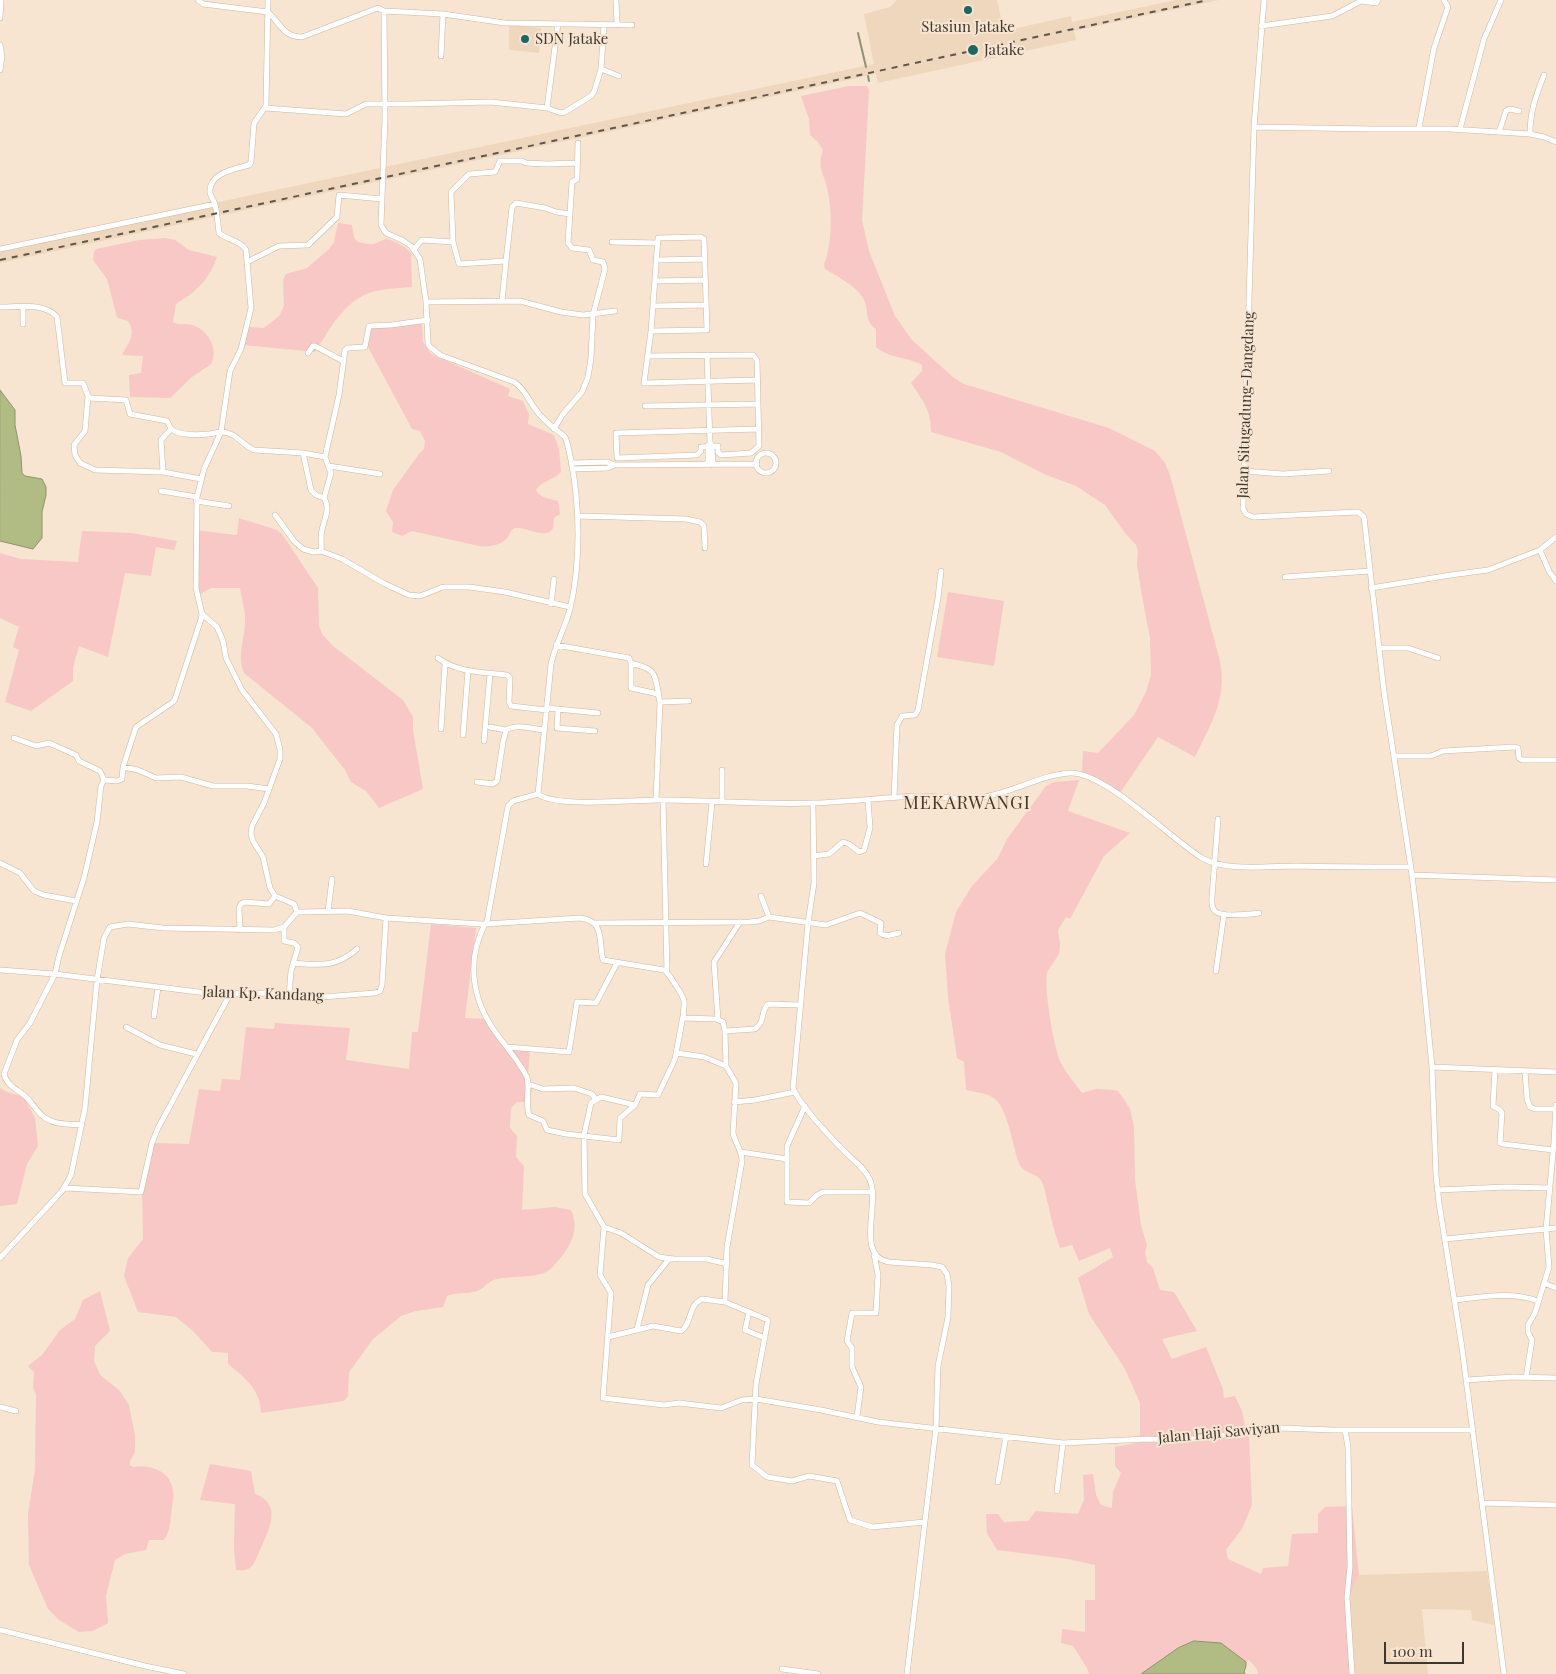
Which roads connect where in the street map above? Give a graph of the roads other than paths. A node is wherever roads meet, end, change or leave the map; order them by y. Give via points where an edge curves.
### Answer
1 (2, 0) edge
2 (198, 0) edge
3 (268, 0) edge
4 (616, 0) edge
5 (1264, 0) edge
6 (1378, 0) edge
7 (1444, 0) edge
8 (1501, 0) edge
9 (384, 11) junction
10 (268, 12) junction
11 (443, 14) junction
12 (0, 18) edge
13 (558, 24) junction
14 (604, 25) junction
15 (617, 25) junction
16 (632, 25) dead end
17 (1261, 26) junction
18 (0, 46) edge
19 (441, 56) dead end
20 (602, 69) junction
21 (0, 70) edge
22 (1544, 75) dead end
23 (619, 76) dead end
24 (385, 104) junction
25 (266, 108) junction
26 (547, 108) junction
27 (1519, 111) dead end
28 (1254, 127) junction
29 (1418, 128) junction
30 (1460, 129) junction
31 (1499, 132) junction
32 (1530, 134) junction
33 (578, 142) dead end
34 (1556, 142) edge
35 (577, 163) junction
36 (382, 199) junction
37 (215, 204) junction
38 (570, 214) junction
39 (453, 242) junction
40 (612, 242) dead end
41 (657, 243) junction
42 (414, 249) junction
43 (0, 250) edge
44 (705, 259) junction
45 (656, 260) junction
46 (506, 261) junction
47 (247, 262) junction
48 (705, 280) junction
49 (655, 281) junction
50 (502, 301) junction
51 (426, 302) junction
52 (706, 304) junction
53 (653, 306) junction
54 (0, 307) edge
55 (23, 307) junction
56 (615, 311) dead end
57 (593, 315) junction
58 (428, 320) junction
59 (23, 324) dead end
60 (651, 331) junction
61 (308, 353) dead end
62 (707, 355) junction
63 (648, 356) junction
64 (343, 361) junction
65 (758, 380) junction
66 (708, 381) junction
67 (88, 396) junction
68 (758, 404) junction
69 (709, 405) junction
70 (645, 406) dead end
71 (758, 428) junction
72 (171, 429) junction
73 (554, 430) junction
74 (709, 430) junction
75 (220, 432) junction
76 (710, 445) junction
77 (302, 453) junction
78 (325, 457) junction
79 (757, 464) dead end
80 (711, 465) junction
81 (329, 466) junction
82 (572, 466) junction
83 (1329, 471) dead end
84 (162, 472) junction
85 (1244, 472) junction
86 (380, 474) dead end
87 (200, 479) junction
88 (161, 491) dead end
89 (324, 498) junction
90 (196, 500) junction
91 (228, 506) dead end
92 (275, 514) dead end
93 (578, 516) junction
94 (1556, 537) edge
95 (705, 548) dead end
96 (1540, 550) junction
97 (321, 551) junction
98 (941, 571) dead end
99 (1370, 571) junction
100 (1285, 577) dead end
101 (554, 579) dead end
102 (1556, 581) edge
103 (1372, 588) junction
104 (552, 604) junction
105 (570, 607) junction
106 (202, 614) junction
107 (556, 645) junction
108 (1380, 648) junction
109 (438, 658) dead end
110 (1438, 658) dead end
111 (632, 663) junction
112 (445, 664) junction
113 (468, 671) junction
114 (490, 674) junction
115 (659, 700) junction
116 (689, 701) dead end
117 (547, 709) junction
118 (558, 709) junction
119 (598, 712) dead end
120 (490, 728) dead end
121 (441, 729) dead end
122 (506, 730) junction
123 (544, 730) junction
124 (596, 731) dead end
125 (463, 735) dead end
126 (14, 738) dead end
127 (484, 741) dead end
128 (1394, 756) junction
129 (1556, 760) edge
130 (123, 767) junction
131 (722, 770) dead end
132 (104, 780) junction
133 (477, 782) dead end
134 (269, 788) junction
135 (538, 794) junction
136 (894, 798) junction
137 (656, 800) junction
138 (663, 800) junction
139 (868, 800) junction
140 (712, 802) junction
141 (722, 802) junction
142 (813, 804) junction
143 (1218, 819) dead end
144 (813, 856) junction
145 (0, 863) edge
146 (1214, 863) junction
147 (706, 864) dead end
148 (1410, 867) junction
149 (1412, 875) junction
150 (332, 879) dead end
151 (1556, 880) edge
152 (275, 896) junction
153 (761, 896) dead end
154 (76, 902) junction
155 (328, 911) junction
156 (297, 912) junction
157 (1259, 913) dead end
158 (1224, 914) junction
159 (769, 917) junction
160 (386, 918) junction
161 (666, 922) junction
162 (740, 922) junction
163 (594, 923) junction
164 (808, 923) junction
165 (485, 924) junction
166 (284, 927) junction
167 (240, 930) junction
168 (899, 933) dead end
169 (357, 949) dead end
170 (293, 963) junction
171 (617, 963) junction
172 (0, 970) edge
173 (1216, 970) dead end
174 (667, 972) junction
175 (55, 974) junction
176 (97, 980) junction
177 (158, 987) junction
178 (230, 994) junction
179 (289, 996) junction
180 (800, 1005) junction
181 (154, 1016) dead end
182 (683, 1016) junction
183 (718, 1020) junction
184 (126, 1027) dead end
185 (725, 1031) junction
186 (507, 1047) junction
187 (676, 1053) junction
188 (196, 1054) junction
189 (726, 1066) junction
190 (1432, 1067) junction
191 (1496, 1070) junction
192 (1525, 1071) junction
193 (1556, 1072) edge
194 (528, 1084) junction
195 (795, 1092) junction
196 (596, 1100) junction
197 (734, 1102) junction
198 (635, 1105) junction
199 (1556, 1105) edge
200 (805, 1106) junction
201 (1556, 1109) edge
202 (82, 1125) junction
203 (584, 1135) junction
204 (1555, 1142) edge
205 (1553, 1150) junction
206 (741, 1152) junction
207 (787, 1158) junction
208 (65, 1188) junction
209 (1549, 1188) junction
210 (1437, 1190) junction
211 (873, 1192) junction
212 (604, 1227) junction
213 (1556, 1228) edge
214 (1546, 1229) junction
215 (1445, 1239) junction
216 (873, 1252) junction
217 (0, 1258) edge
218 (669, 1259) junction
219 (727, 1264) junction
220 (1544, 1283) junction
221 (1556, 1288) edge
222 (1454, 1300) junction
223 (1538, 1301) junction
224 (725, 1302) junction
225 (749, 1312) junction
226 (637, 1329) junction
227 (608, 1337) junction
228 (765, 1338) junction
229 (1526, 1378) junction
230 (1556, 1378) edge
231 (1466, 1380) junction
232 (756, 1399) junction
233 (0, 1408) edge
234 (16, 1411) dead end
235 (857, 1417) junction
236 (936, 1428) junction
237 (1345, 1430) junction
238 (1473, 1430) junction
239 (1006, 1436) junction
240 (1063, 1443) junction
241 (998, 1482) dead end
242 (1057, 1491) dead end
243 (1482, 1503) junction
244 (1556, 1505) edge
245 (925, 1522) junction
246 (0, 1630) edge
247 (782, 1669) dead end
248 (184, 1674) edge
249 (818, 1674) edge
250 (907, 1674) edge
251 (1352, 1674) edge
252 (1504, 1674) edge

1 - 12 street
2 - 10 street via 203,4
3 - 10 street
4 - 15 street
5 - 17 street, Jalan Situgadung-Dangdang
6 - 17 street via 1361,1 1332,16
7 - 29 street via 1448,8 1434,48
8 - 30 street via 1484,39
9 - 10 street via 378,8 302,37 289,35
9 - 11 street
9 - 24 street
10 - 25 street
11 - 13 street via 505,23
11 - 19 street
13 - 14 street
13 - 26 street
14 - 15 street
14 - 20 street
15 - 16 street
17 - 28 street, Jalan Situgadung-Dangdang
18 - 21 street
20 - 23 street
20 - 26 street via 591,96 566,112
22 - 32 street via 1531,110
24 - 25 street via 363,104 346,114
24 - 26 street via 490,102
24 - 36 street
25 - 37 street via 254,122 252,162 224,173 213,182 210,195
27 - 31 street via 1506,111
28 - 29 street
28 - 85 street, Jalan Situgadung-Dangdang
29 - 30 street
30 - 31 street
31 - 32 street
32 - 34 street
33 - 35 street
35 - 38 street
35 - 39 street via 500,161 495,172 469,174 451,192
36 - 42 street via 383,230
36 - 47 street via 338,195 337,217 308,245 278,246
37 - 43 street
37 - 47 street via 219,233 245,247
38 - 46 street via 516,203 512,207
38 - 57 street via 568,243 572,248 589,250 593,260 603,262 605,270
39 - 42 street via 422,240
39 - 46 street via 459,264
40 - 41 street
41 - 44 street via 658,238 701,237
41 - 45 street
42 - 51 street via 420,259
44 - 45 street
44 - 48 street
45 - 49 street
46 - 50 street
47 - 75 street via 251,308 241,349 230,371
48 - 49 street
48 - 52 street
49 - 53 street
50 - 51 street
50 - 57 street via 520,301 561,312
51 - 58 street
52 - 53 street
52 - 60 street via 707,330
53 - 60 street
54 - 55 street
55 - 59 street
55 - 67 street via 46,308 57,317 65,383 83,383
56 - 57 street
57 - 73 street via 588,377 582,392
58 - 64 street via 369,326 366,347 347,348
58 - 73 street via 430,347 520,386 536,412
60 - 63 street
61 - 64 street via 315,346
62 - 63 street
62 - 65 street via 753,355 757,360
62 - 66 street
63 - 66 street via 644,383
64 - 78 street
65 - 66 street
65 - 68 street
66 - 69 street
67 - 72 street via 126,400 130,414 167,420
67 - 84 street via 85,431 74,445 80,463 95,470
68 - 69 street
68 - 71 street
69 - 70 street
69 - 74 street
71 - 74 street
71 - 76 street via 759,446 751,453 721,454 718,446
72 - 75 street via 179,433
72 - 84 street via 161,440
73 - 82 street via 565,437
74 - 76 street
74 - 76 street via 616,433 617,458 698,455 701,447
75 - 77 street via 237,437 254,450
75 - 87 street
76 - 80 street
77 - 78 street
77 - 89 street via 311,490
78 - 81 street
79 - 80 street
80 - 82 street
81 - 86 street
81 - 89 street via 331,473
82 - 93 street
83 - 85 street
84 - 87 street
85 - 99 street, Jalan Situgadung-Dangdang via 1243,509 1252,517 1362,514
87 - 90 street
88 - 90 street
89 - 97 street via 327,515 321,531
90 - 91 street
90 - 106 street via 196,588
92 - 97 street via 303,549
93 - 95 street via 694,520 704,526
93 - 105 street via 577,557
94 - 96 street
96 - 102 street
96 - 103 street via 1488,570
97 - 104 street via 414,596 423,596 443,587 469,587
98 - 136 street via 918,710 915,715 902,716 897,725
99 - 100 street
99 - 103 street, Jalan Situgadung-Dangdang
101 - 104 street
103 - 108 street, Jalan Situgadung-Dangdang
104 - 105 street
105 - 107 street
106 - 130 street via 175,699 136,727
106 - 134 street via 217,627 226,658 242,690 276,734 280,759
107 - 111 street via 627,658
107 - 117 street
108 - 110 street via 1408,648
108 - 128 street, Jalan Situgadung-Dangdang
109 - 112 street
111 - 115 street via 650,668 655,675
111 - 115 street via 631,688 655,692
112 - 113 street
112 - 121 street
113 - 114 street
113 - 125 street
114 - 117 street via 510,677 511,706
114 - 127 street
115 - 116 street
115 - 137 street
117 - 118 street
117 - 123 street
118 - 119 street
118 - 124 street via 557,728
120 - 122 street
122 - 123 street via 521,727
122 - 133 street via 497,781 493,784
123 - 135 street
126 - 132 street via 36,746 49,743 76,755 79,761 101,772
128 - 129 street via 1431,756 1443,751 1515,747 1522,760
128 - 148 street, Jalan Situgadung-Dangdang
130 - 132 street via 122,779
130 - 134 street via 156,778 181,777 213,786
131 - 141 street
132 - 154 street via 100,786 93,840
134 - 152 street via 251,834 263,857
135 - 137 street via 564,801
135 - 165 street via 513,801 508,806
136 - 139 street
136 - 146 street via 978,798 1051,776 1080,774 1130,802 1196,854
137 - 138 street
138 - 140 street
138 - 161 street
139 - 142 street
139 - 144 street via 870,828 864,850 859,852 843,842 829,854
140 - 141 street
140 - 147 street
141 - 142 street
142 - 144 street
143 - 146 street
144 - 164 street via 814,883
145 - 154 street via 20,873 34,891
146 - 148 street
146 - 158 street via 1212,906 1216,912
148 - 149 street, Jalan Situgadung-Dangdang
149 - 151 street
149 - 190 street, Jalan Situgadung-Dangdang
150 - 155 street
152 - 156 street via 294,904
152 - 167 street via 269,904 241,904
153 - 159 street
154 - 175 street
155 - 156 street
155 - 160 street
156 - 166 street
157 - 158 street
158 - 173 street
159 - 162 street
159 - 164 street
160 - 165 street
160 - 179 street, Jalan Kp. Kandang via 380,991 316,998
161 - 162 street
161 - 163 street
161 - 174 street
162 - 183 street via 714,962
163 - 165 street via 580,918
163 - 171 street via 599,932 602,959
164 - 168 street via 828,924 860,913 881,923 882,935
164 - 180 street
165 - 186 street via 475,949 475,990 487,1019
166 - 167 street
166 - 170 street via 284,940 298,947
167 - 176 street via 137,924 114,926 106,931
169 - 170 street via 330,964
170 - 179 street
171 - 174 street
171 - 186 street via 596,1003 576,1002 569,1052
172 - 175 street, Jalan Kp. Kandang
174 - 182 street via 684,1000
175 - 176 street, Jalan Kp. Kandang
175 - 202 street via 18,1040 4,1074 8,1082 46,1119
176 - 177 street, Jalan Kp. Kandang
176 - 202 street
177 - 178 street, Jalan Kp. Kandang
177 - 181 street
178 - 179 street, Jalan Kp. Kandang via 260,992
178 - 188 street
180 - 185 street via 770,1004 765,1007 762,1022 755,1029
180 - 195 street via 792,1084
182 - 183 street
182 - 187 street
183 - 185 street via 723,1022
184 - 188 street via 160,1045
185 - 189 street
186 - 194 street via 523,1070
187 - 189 street via 704,1057
187 - 198 street via 658,1095 640,1094
188 - 208 street via 155,1134 142,1192
189 - 197 street via 736,1083
190 - 191 street
190 - 210 street, Jalan Situgadung-Dangdang
191 - 192 street
191 - 205 street via 1493,1106 1502,1113 1500,1143
192 - 193 street
192 - 201 street via 1530,1107
194 - 196 street via 543,1089 574,1088 592,1094
194 - 203 street via 529,1115 543,1121 547,1130
195 - 197 street
195 - 200 street
196 - 198 street via 601,1097
196 - 203 street via 591,1103
197 - 206 street via 734,1138
198 - 203 street via 620,1118 619,1140
199 - 201 street
200 - 207 street via 787,1146
200 - 211 street via 862,1168
201 - 204 street
202 - 208 street
203 - 212 street via 585,1194
204 - 205 street
205 - 209 street
206 - 207 street
206 - 219 street
207 - 211 street via 787,1202 807,1203 824,1192
208 - 217 street
209 - 210 street
209 - 214 street
210 - 215 street, Jalan Situgadung-Dangdang
211 - 216 street via 870,1239
212 - 218 street via 621,1233 654,1255
212 - 227 street via 600,1275 611,1293
213 - 214 street
214 - 215 street
214 - 220 street via 1549,1261
215 - 222 street, Jalan Situgadung-Dangdang
216 - 235 street via 878,1275 876,1313 852,1313 847,1341 852,1348 852,1367 861,1387
216 - 236 street via 882,1261 937,1266 949,1279 949,1307 938,1366
218 - 219 street via 707,1259
218 - 226 street via 648,1285
219 - 224 street
220 - 221 street
220 - 223 street
222 - 223 street via 1524,1296
222 - 231 street, Jalan Situgadung-Dangdang
223 - 229 street via 1528,1325 1532,1341
224 - 225 street
224 - 226 street via 700,1300 681,1332 653,1326
225 - 228 street via 768,1320
225 - 228 street via 745,1330
226 - 227 street
227 - 232 street via 602,1398 721,1408 742,1400
228 - 232 street via 756,1379
229 - 230 street
229 - 231 street
231 - 238 street, Jalan Situgadung-Dangdang
232 - 235 street, Jalan Haji Sawiyan
232 - 245 street via 752,1465 767,1477 792,1481 809,1476 837,1481 850,1520 872,1527
233 - 234 street
235 - 236 street, Jalan Haji Sawiyan
236 - 239 street, Jalan Haji Sawiyan
236 - 245 street
237 - 238 street, Jalan Haji Sawiyan
237 - 240 street, Jalan Haji Sawiyan via 1281,1428 1184,1440
237 - 251 street via 1350,1568 1347,1597
238 - 243 street, Jalan Situgadung-Dangdang
239 - 240 street, Jalan Haji Sawiyan
239 - 241 street
240 - 242 street
243 - 244 street
243 - 252 street, Jalan Situgadung-Dangdang
245 - 250 street
246 - 248 street
247 - 249 street

